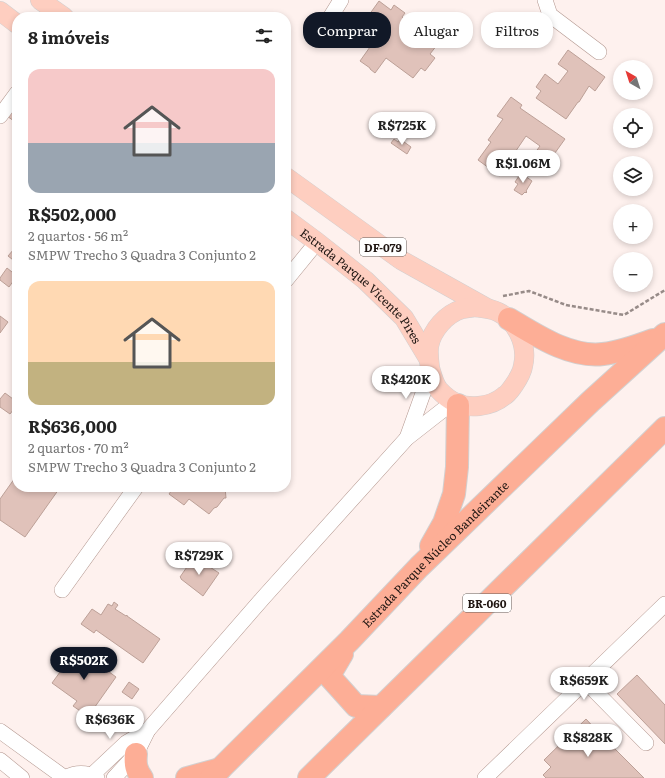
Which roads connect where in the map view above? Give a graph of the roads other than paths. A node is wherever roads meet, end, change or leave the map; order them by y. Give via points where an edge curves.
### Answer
1 (40, 0) edge
2 (341, 0) edge
3 (545, 0) edge
4 (0, 11) edge
5 (57, 12) edge
6 (334, 12) edge
7 (12, 20) edge
8 (599, 52) dead end
9 (12, 100) edge
10 (0, 116) edge
11 (291, 181) edge
12 (291, 223) edge
13 (317, 242) junction
14 (291, 274) edge
15 (493, 302) junction
16 (509, 319) junction
17 (663, 336) edge
18 (430, 364) junction
19 (456, 403) junction
20 (665, 428) edge
21 (407, 438) junction
22 (132, 492) edge
23 (419, 566) junction
24 (62, 590) dead end
25 (665, 604) edge
26 (349, 641) junction
27 (585, 681) junction
28 (381, 707) junction
29 (148, 730) junction
30 (0, 731) edge
31 (646, 743) dead end
32 (136, 754) junction
33 (0, 760) edge
34 (215, 773) edge
35 (95, 776) edge
36 (487, 777) edge
37 (22, 778) edge
38 (65, 778) edge
39 (114, 778) edge
40 (142, 778) edge
41 (187, 778) edge
42 (309, 778) edge

1 - 5 main road
2 - 6 street
3 - 8 street via 550,15
4 - 7 main road
9 - 10 street
11 - 15 main road, Estrada Parque Vicente Pires / DF-079 via 401,260
12 - 13 main road, Estrada Parque Vicente Pires / DF-079
13 - 14 street
13 - 18 main road, Estrada Parque Vicente Pires / DF-079 via 365,280 404,318
15 - 16 main road, Estrada Parque Vicente Pires / DF-079 via 499,312
15 - 18 main road, Estrada Parque Vicente Pires / DF-079 via 462,310 450,315 441,323 429,345
16 - 17 highway via 544,340 582,353 601,354 622,350
16 - 19 main road, Estrada Parque Vicente Pires / DF-079 via 517,329 525,352 520,377 506,396 496,402 472,407
17 - 23 highway, Estrada Parque Núcleo Bandeirante via 590,402
18 - 19 main road, Estrada Parque Vicente Pires / DF-079 via 435,386 445,397
18 - 21 street
19 - 21 street
19 - 23 highway via 457,467 454,494 444,523
20 - 28 highway, BR-060
21 - 29 street
22 - 24 street
23 - 26 highway, Estrada Parque Núcleo Bandeirante
25 - 27 street
26 - 28 highway via 329,676 356,706
26 - 34 highway, Estrada Parque Núcleo Bandeirante
27 - 31 street
27 - 36 street
28 - 42 highway, BR-060
29 - 32 street
29 - 35 street via 126,743
30 - 38 street
32 - 39 street
32 - 40 highway via 136,768
33 - 37 street
34 - 41 highway
35 - 38 street via 83,773

